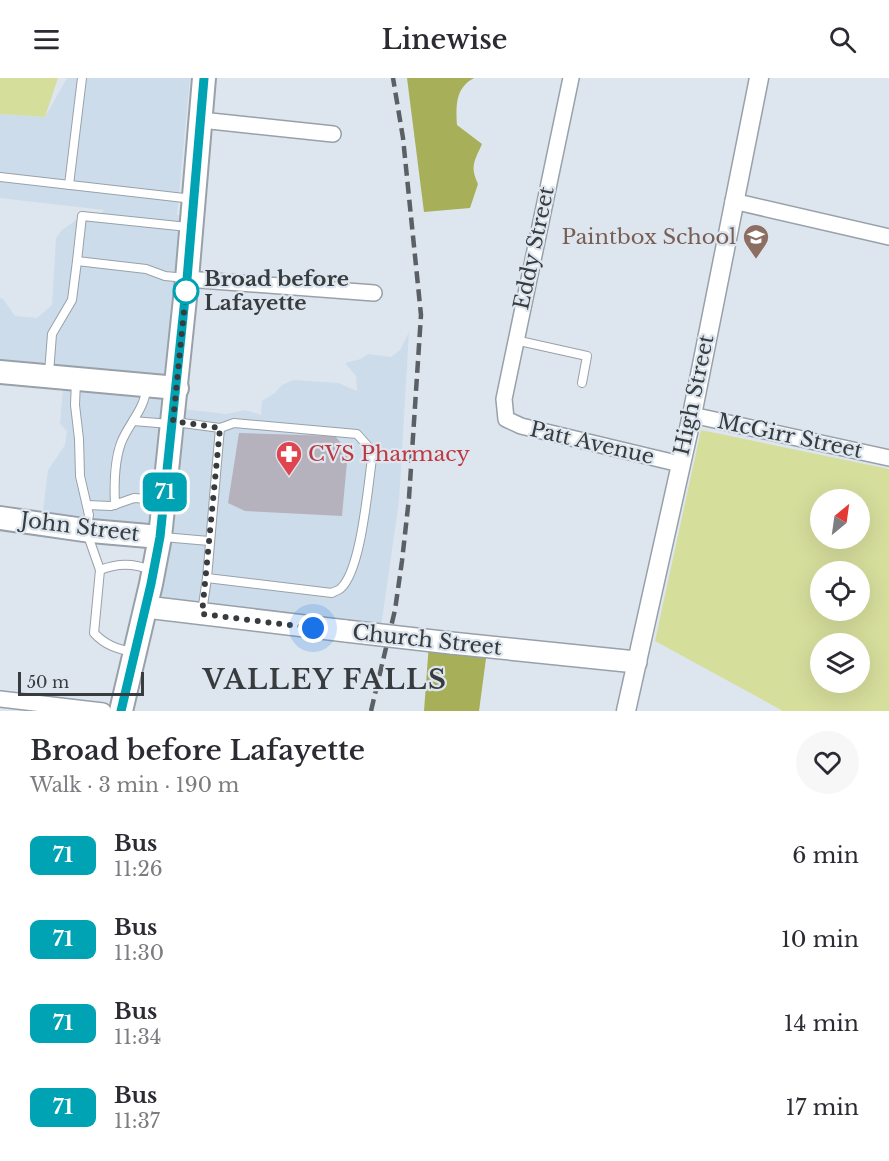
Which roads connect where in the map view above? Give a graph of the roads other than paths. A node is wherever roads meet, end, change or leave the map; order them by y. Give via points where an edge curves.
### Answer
1 (82, 78) edge
2 (204, 78) edge
3 (571, 78) edge
4 (759, 78) edge
5 (201, 120) junction
6 (333, 134) dead end
7 (0, 177) edge
8 (69, 185) junction
9 (194, 199) junction
10 (733, 201) junction
11 (192, 228) junction
12 (889, 237) edge
13 (77, 261) junction
14 (187, 279) junction
15 (374, 293) dead end
16 (515, 340) junction
17 (0, 372) edge
18 (49, 376) junction
19 (76, 379) junction
20 (582, 383) dead end
21 (146, 385) junction
22 (177, 388) junction
23 (692, 415) junction
24 (506, 419) joint
25 (133, 421) junction
26 (173, 423) junction
27 (220, 428) junction
28 (889, 458) edge
29 (680, 464) junction
30 (164, 500) junction
31 (87, 505) junction
32 (116, 505) junction
33 (0, 518) edge
34 (86, 530) junction
35 (160, 537) junction
36 (209, 541) junction
37 (100, 570) junction
38 (154, 572) junction
39 (207, 578) junction
40 (146, 607) junction
41 (202, 614) junction
42 (135, 652) junction
43 (636, 662) junction
44 (0, 699) edge
45 (103, 711) edge
46 (121, 711) edge
47 (626, 711) edge

1 - 8 lane
2 - 5 main road
3 - 16 street, Eddy Street
4 - 10 street, High Street
5 - 6 street
5 - 9 main road
7 - 8 lane
8 - 9 lane
9 - 11 main road
10 - 12 street
10 - 23 street, High Street
11 - 13 lane via 82,216
11 - 14 main road
13 - 14 lane via 146,269
13 - 18 lane via 72,300 52,334
14 - 15 street
14 - 22 main road
16 - 20 lane via 587,356
16 - 24 street, Eddy Street via 504,399
17 - 18 main road
18 - 19 main road
19 - 21 main road
19 - 31 lane via 80,476
21 - 22 main road
21 - 25 lane
22 - 26 main road
23 - 28 street, McGirr Street
23 - 29 street, High Street
24 - 29 street, Patt Avenue via 521,426
25 - 26 lane
25 - 32 lane via 119,450
26 - 27 lane
26 - 30 main road
27 - 36 lane
27 - 39 lane via 234,423 357,434 373,452 357,557 340,589 332,593
29 - 43 street, High Street
30 - 32 lane via 134,498
30 - 35 main road
31 - 32 lane
31 - 34 lane
33 - 34 main road, John Street
34 - 35 main road, John Street
34 - 37 lane
35 - 36 lane
35 - 38 main road
36 - 39 lane
37 - 38 lane via 127,564
37 - 42 lane via 94,633 112,647
38 - 40 main road
39 - 41 lane
40 - 41 main road, Church Street
40 - 42 main road
41 - 43 main road, Church Street, bridge
42 - 46 main road
43 - 47 street, High Street
44 - 45 street

